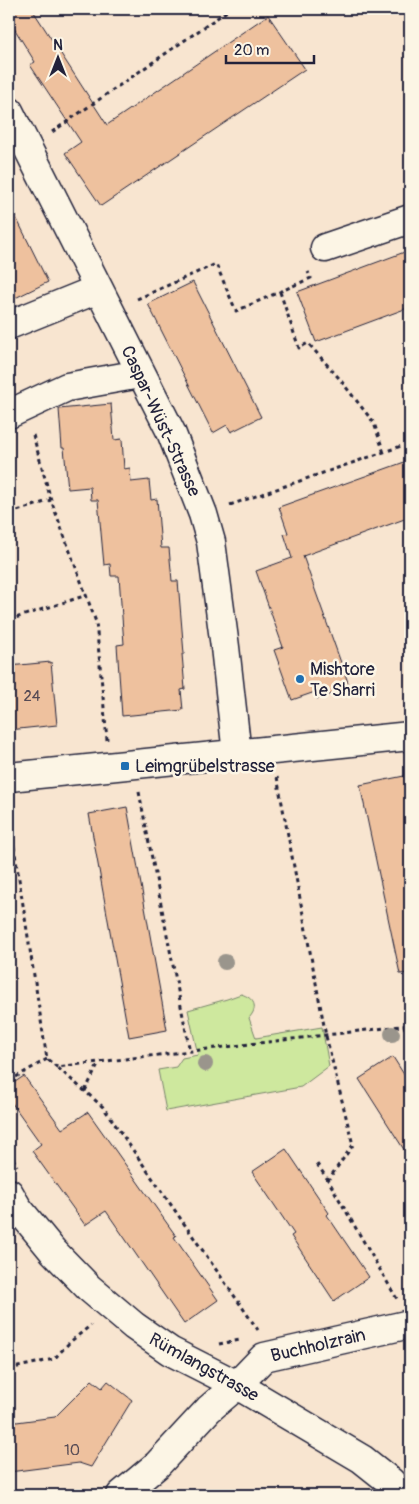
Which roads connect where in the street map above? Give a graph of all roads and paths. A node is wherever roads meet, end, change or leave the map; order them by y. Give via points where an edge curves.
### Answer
1 (230, 9) edge
2 (9, 112) edge
3 (49, 134) dead end
4 (410, 219) edge
5 (325, 248) joint
6 (98, 289) junction
7 (280, 292) junction
8 (132, 301) dead end
9 (9, 326) edge
10 (140, 374) junction
11 (9, 414) edge
12 (33, 432) dead end
13 (410, 443) edge
14 (384, 453) junction
15 (52, 500) junction
16 (9, 504) edge
17 (229, 505) dead end
18 (86, 595) junction
19 (9, 620) edge
20 (410, 736) edge
21 (107, 746) dead end
22 (237, 754) junction
23 (275, 768) dead end
24 (9, 778) edge
25 (138, 784) dead end
26 (9, 815) edge
27 (404, 1025) junction
28 (410, 1025) edge
29 (326, 1036) junction
30 (410, 1048) edge
31 (190, 1052) junction
32 (47, 1059) junction
33 (100, 1063) junction
34 (58, 1067) junction
35 (9, 1081) edge
36 (85, 1091) junction
37 (9, 1151) edge
38 (317, 1164) dead end
39 (17, 1167) dead end
40 (328, 1180) junction
41 (9, 1193) edge
42 (405, 1313) edge
43 (93, 1323) dead end
44 (262, 1336) dead end
45 (247, 1339) dead end
46 (213, 1345) dead end
47 (9, 1369) edge
48 (237, 1385) junction
49 (121, 1495) edge
50 (398, 1495) edge

1 - 3 path
2 - 6 street, Caspar-Wüst-Strasse
4 - 5 street
5 - 7 path via 304,263 311,278
6 - 9 street
6 - 10 street, Caspar-Wüst-Strasse
7 - 8 path via 236,311 216,264
7 - 14 path via 299,348 308,343 338,377 374,423
10 - 11 street via 67,387
10 - 22 street, Caspar-Wüst-Strasse via 171,432 211,542
12 - 15 path via 32,438
13 - 14 path
14 - 17 path
15 - 16 path via 11,512
15 - 18 path
18 - 19 path
18 - 21 path via 96,622
20 - 22 street
22 - 24 street
23 - 29 path
25 - 31 path
26 - 32 path
27 - 28 path
27 - 29 path
27 - 30 path
29 - 31 path
29 - 40 path via 353,1145
31 - 33 path
32 - 34 path
32 - 35 path
33 - 34 path
33 - 36 path
34 - 36 path
36 - 44 path via 103,1107
37 - 39 path
38 - 40 path
40 - 42 path
41 - 48 street, Rümlangstrasse via 53,1251 89,1288 134,1326 170,1351
42 - 48 street, Buchholzrain via 264,1357
43 - 47 path via 54,1359
45 - 46 path
48 - 49 street, Buchholzrain via 209,1409 157,1466
48 - 50 street, Rümlangstrasse via 362,1459 390,1482

